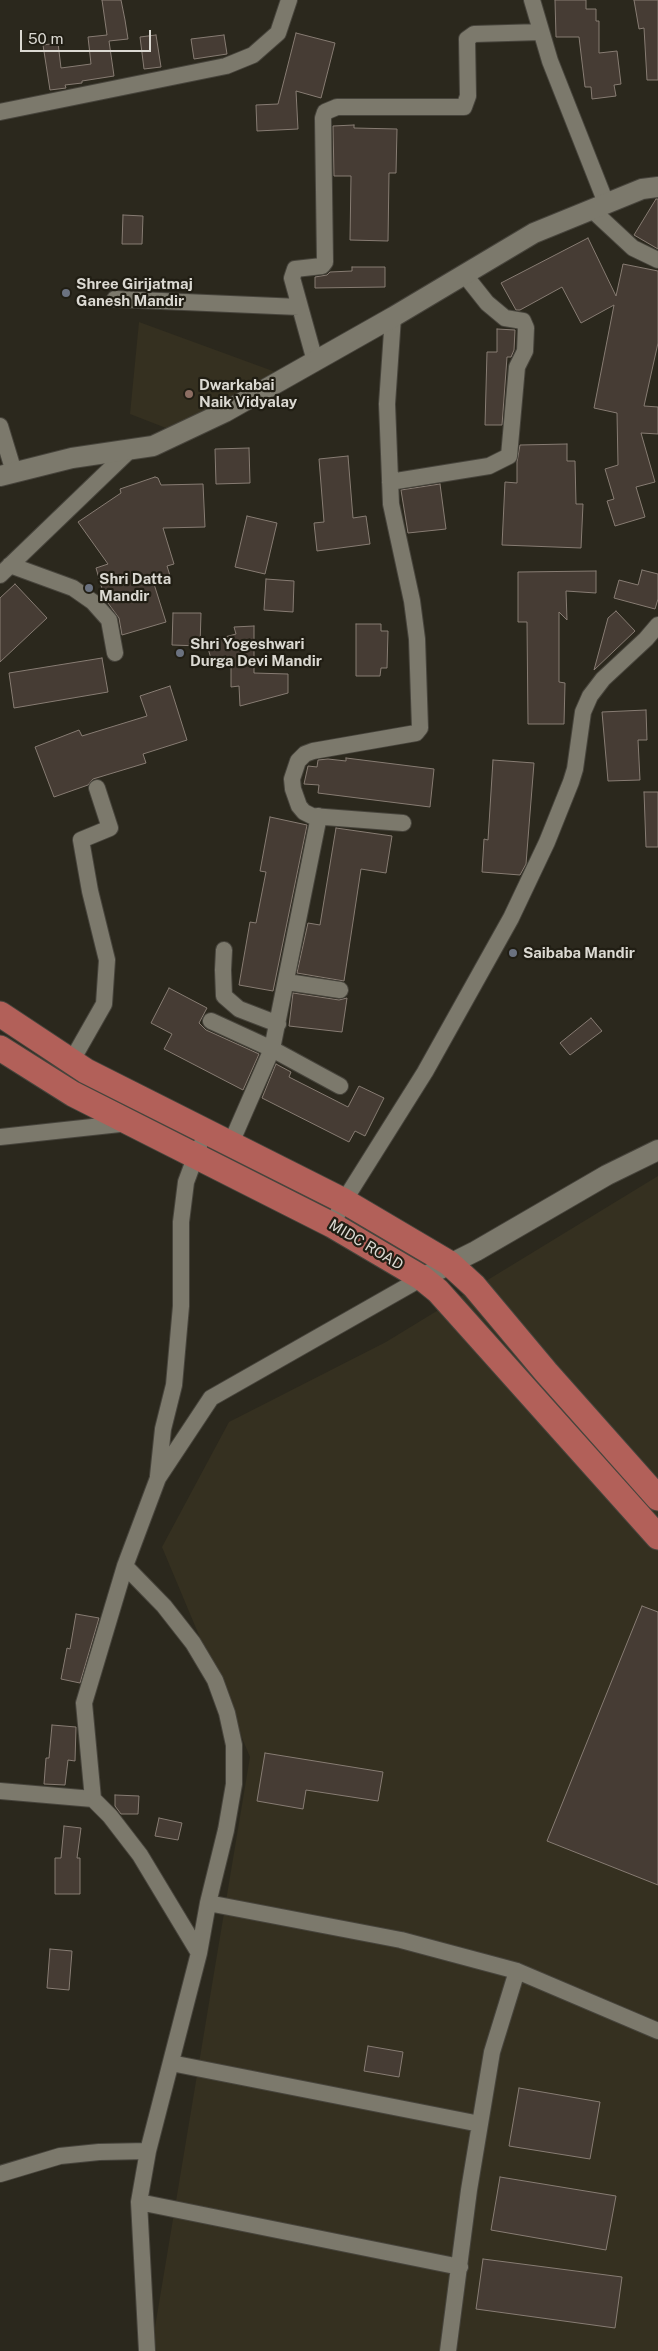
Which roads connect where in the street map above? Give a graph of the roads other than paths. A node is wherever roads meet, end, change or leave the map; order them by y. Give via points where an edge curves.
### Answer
1 (289, 0) edge
2 (532, 0) edge
3 (541, 32) junction
4 (0, 112) edge
5 (658, 187) edge
6 (599, 206) junction
7 (658, 260) edge
8 (464, 274) junction
9 (115, 300) dead end
10 (299, 307) junction
11 (393, 317) junction
12 (315, 361) junction
13 (0, 426) edge
14 (131, 449) junction
15 (7, 474) edge
16 (390, 482) junction
17 (5, 570) edge
18 (658, 625) edge
19 (116, 653) dead end
20 (97, 788) dead end
21 (319, 816) junction
22 (403, 823) dead end
23 (224, 950) dead end
24 (287, 982) junction
25 (340, 990) dead end
26 (0, 1014) edge
27 (211, 1021) dead end
28 (278, 1024) junction
29 (0, 1048) edge
30 (272, 1049) junction
31 (71, 1062) junction
32 (340, 1086) dead end
33 (132, 1123) junction
34 (205, 1130) junction
35 (0, 1138) edge
36 (231, 1143) junction
37 (658, 1150) edge
38 (196, 1155) junction
39 (344, 1201) junction
40 (332, 1225) junction
41 (450, 1264) junction
42 (422, 1278) junction
43 (556, 1383) junction
44 (535, 1399) junction
45 (158, 1478) junction
46 (658, 1498) edge
47 (658, 1537) edge
48 (125, 1566) junction
49 (0, 1791) edge
50 (93, 1799) junction
51 (208, 1903) junction
52 (199, 1952) junction
53 (517, 1971) junction
54 (658, 2031) edge
55 (171, 2063) junction
56 (480, 2124) junction
57 (148, 2151) junction
58 (0, 2174) edge
59 (139, 2202) junction
60 (460, 2267) junction
61 (147, 2351) edge
62 (448, 2351) edge

1 - 4 street via 278,33 253,56 226,66
2 - 3 street
3 - 6 street
3 - 10 street via 474,34 467,39 468,96 464,107 337,107 325,112 325,262 322,266 295,269
5 - 6 street via 642,188
6 - 7 street via 633,248
6 - 8 street via 534,233
8 - 11 street
8 - 16 street via 487,303 505,318 522,321 526,328 525,351 517,367 509,456 489,466
9 - 10 street
10 - 12 street
11 - 12 street
11 - 16 street via 387,396
12 - 14 street via 225,412 153,446
13 - 15 street
14 - 15 street via 72,458
14 - 17 street
16 - 21 street via 390,504 412,601 417,639 420,728 416,733 305,754 293,769 293,789 304,812
17 - 19 street via 73,588 93,602 108,620
18 - 39 street via 590,696 583,712 571,782 512,918 425,1072
20 - 31 street via 110,828 81,840 107,960 104,1004
21 - 22 street
21 - 24 street
23 - 28 street via 224,996 239,1009
24 - 25 street
24 - 28 street
26 - 31 main road, MIDC ROAD
27 - 30 street
28 - 30 street
29 - 33 main road, MIDC ROAD via 73,1094
30 - 32 street
30 - 36 street
31 - 34 main road, MIDC ROAD
33 - 35 street
33 - 38 main road, MIDC ROAD
34 - 36 main road, MIDC ROAD
34 - 38 street
36 - 39 main road, MIDC ROAD
37 - 41 street via 607,1175
38 - 40 main road, MIDC ROAD
38 - 45 street via 186,1182 181,1222 181,1306 174,1385 163,1429
39 - 40 street
39 - 41 main road, MIDC ROAD
40 - 42 main road, MIDC ROAD
41 - 42 street
41 - 43 main road, MIDC ROAD via 474,1286
42 - 44 main road, MIDC ROAD via 438,1290
42 - 45 street via 211,1398
43 - 44 main road
43 - 46 main road, MIDC ROAD
44 - 47 main road, MIDC ROAD
45 - 48 street
48 - 50 street via 84,1703
48 - 51 street via 194,1643 227,1713 234,1745 234,1784
49 - 50 street
50 - 52 street via 140,1855
51 - 52 street
51 - 53 street via 401,1940
52 - 55 street
53 - 54 street
53 - 56 street via 492,2052
55 - 56 street
55 - 57 street
56 - 60 street
57 - 58 street via 60,2156
57 - 59 street
59 - 60 street
59 - 61 street
60 - 62 street

